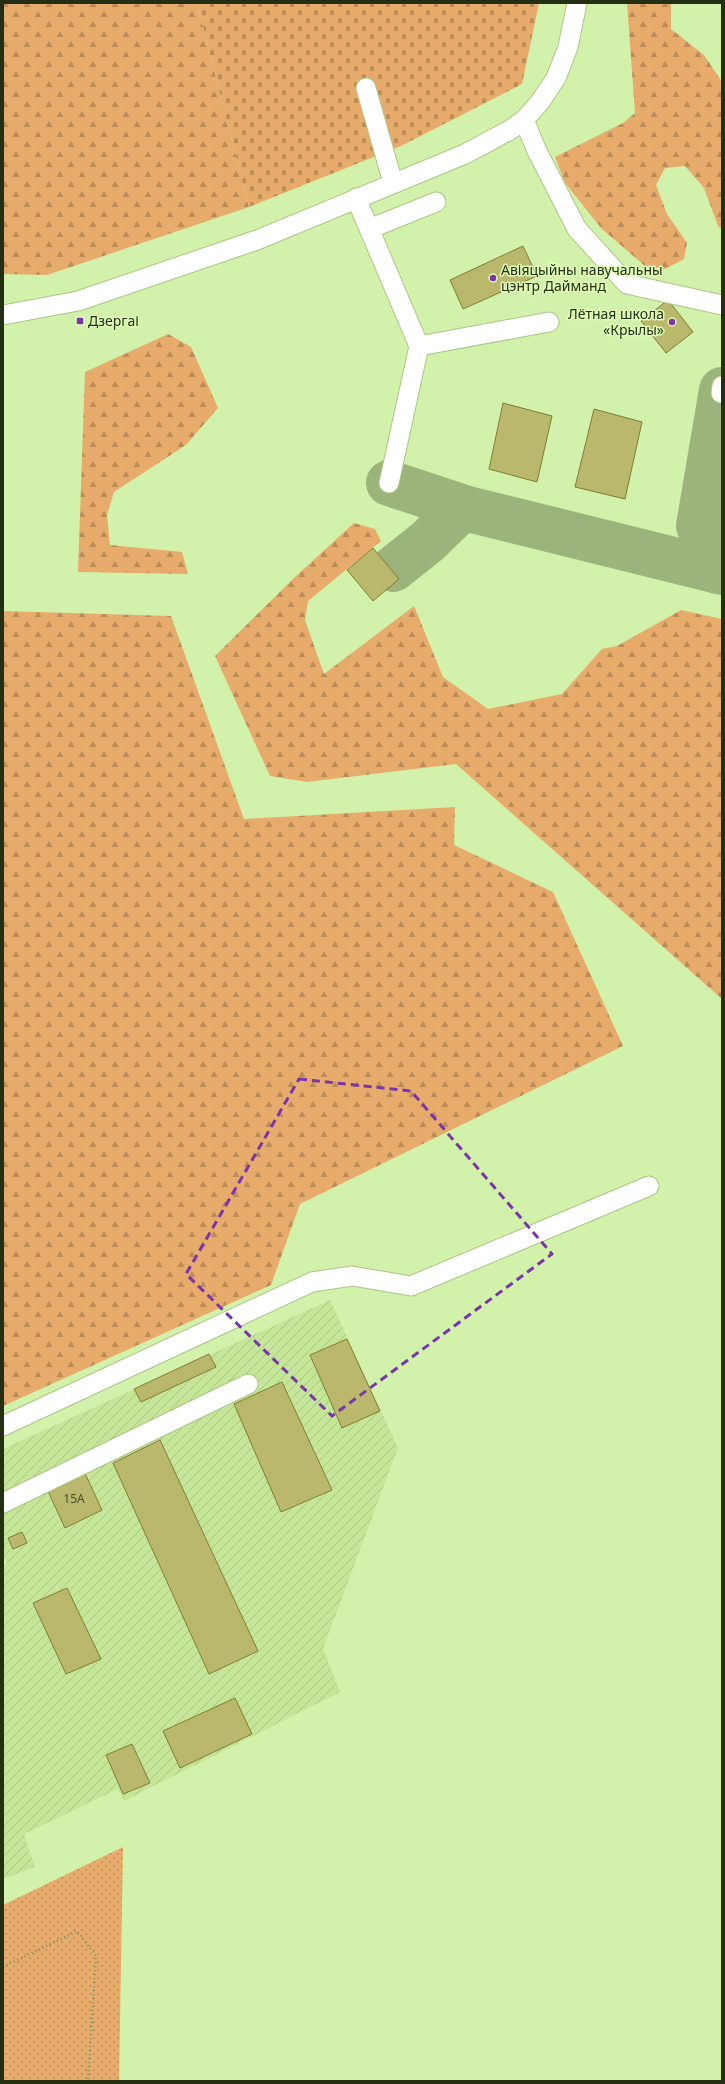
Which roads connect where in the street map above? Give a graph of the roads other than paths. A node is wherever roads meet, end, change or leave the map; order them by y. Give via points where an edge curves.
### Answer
1 (577, 3) edge
2 (366, 88) dead end
3 (524, 120) junction
4 (393, 183) junction
5 (356, 198) junction
6 (436, 202) dead end
7 (368, 229) junction
8 (722, 305) edge
9 (3, 316) edge
10 (549, 322) dead end
11 (419, 346) junction
12 (389, 483) dead end
13 (649, 1186) dead end
14 (248, 1384) dead end
15 (3, 1426) edge
16 (3, 1503) edge

1 - 3 street via 568,47 556,78
2 - 4 street
3 - 4 street via 465,154
3 - 8 street via 577,229 627,284
4 - 5 street
5 - 7 street
5 - 9 street via 256,240 78,301
6 - 7 street
7 - 11 street
10 - 11 street
11 - 12 street
13 - 15 street via 411,1286 352,1276 312,1282
14 - 16 street

